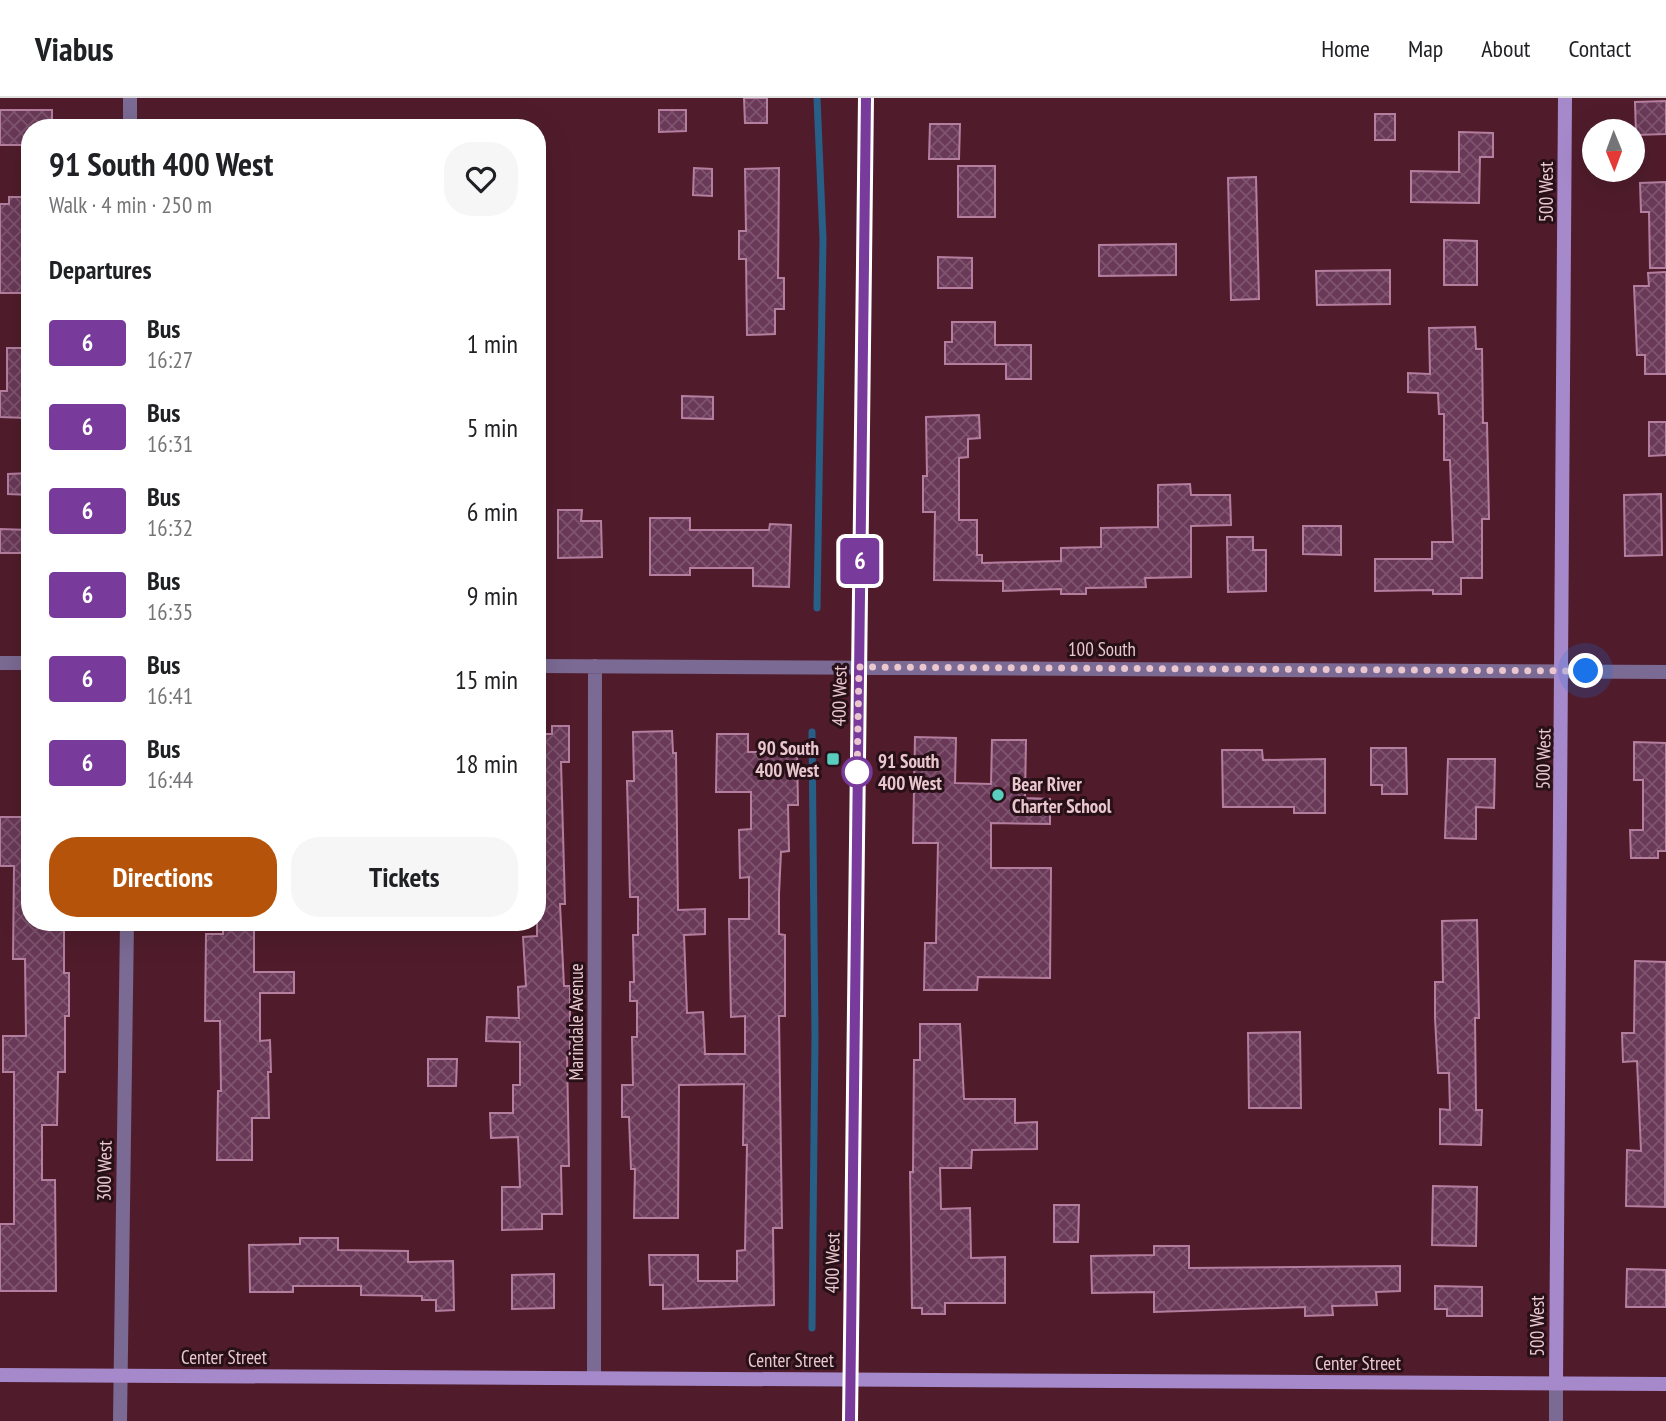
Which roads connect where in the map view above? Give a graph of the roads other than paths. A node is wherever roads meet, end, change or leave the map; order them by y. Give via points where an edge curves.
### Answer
1 (130, 98) edge
2 (866, 98) edge
3 (1565, 98) edge
4 (130, 119) edge
5 (0, 663) edge
6 (21, 663) edge
7 (546, 666) edge
8 (595, 666) junction
9 (859, 667) junction
10 (1563, 671) junction
11 (1666, 672) edge
12 (127, 931) edge
13 (0, 1375) edge
14 (120, 1375) junction
15 (594, 1378) junction
16 (850, 1380) junction
17 (1556, 1383) junction
18 (1666, 1384) edge
19 (120, 1421) edge
20 (850, 1421) edge
21 (1556, 1421) edge

1 - 4 street
2 - 9 street, 400 West
3 - 10 street, 500 West
5 - 6 street
7 - 8 street, 100 South
8 - 9 street, 100 South
8 - 15 street, Marindale Avenue
9 - 10 street, 100 South
9 - 16 street, 400 West
10 - 11 street, 100 South
10 - 17 street, 500 West
12 - 14 street, 300 West
13 - 14 street, Center Street
14 - 15 street, Center Street
14 - 19 street, 300 West
15 - 16 street, Center Street
16 - 17 street, Center Street
16 - 20 street, 400 West
17 - 18 street, Center Street
17 - 21 street, 500 West

